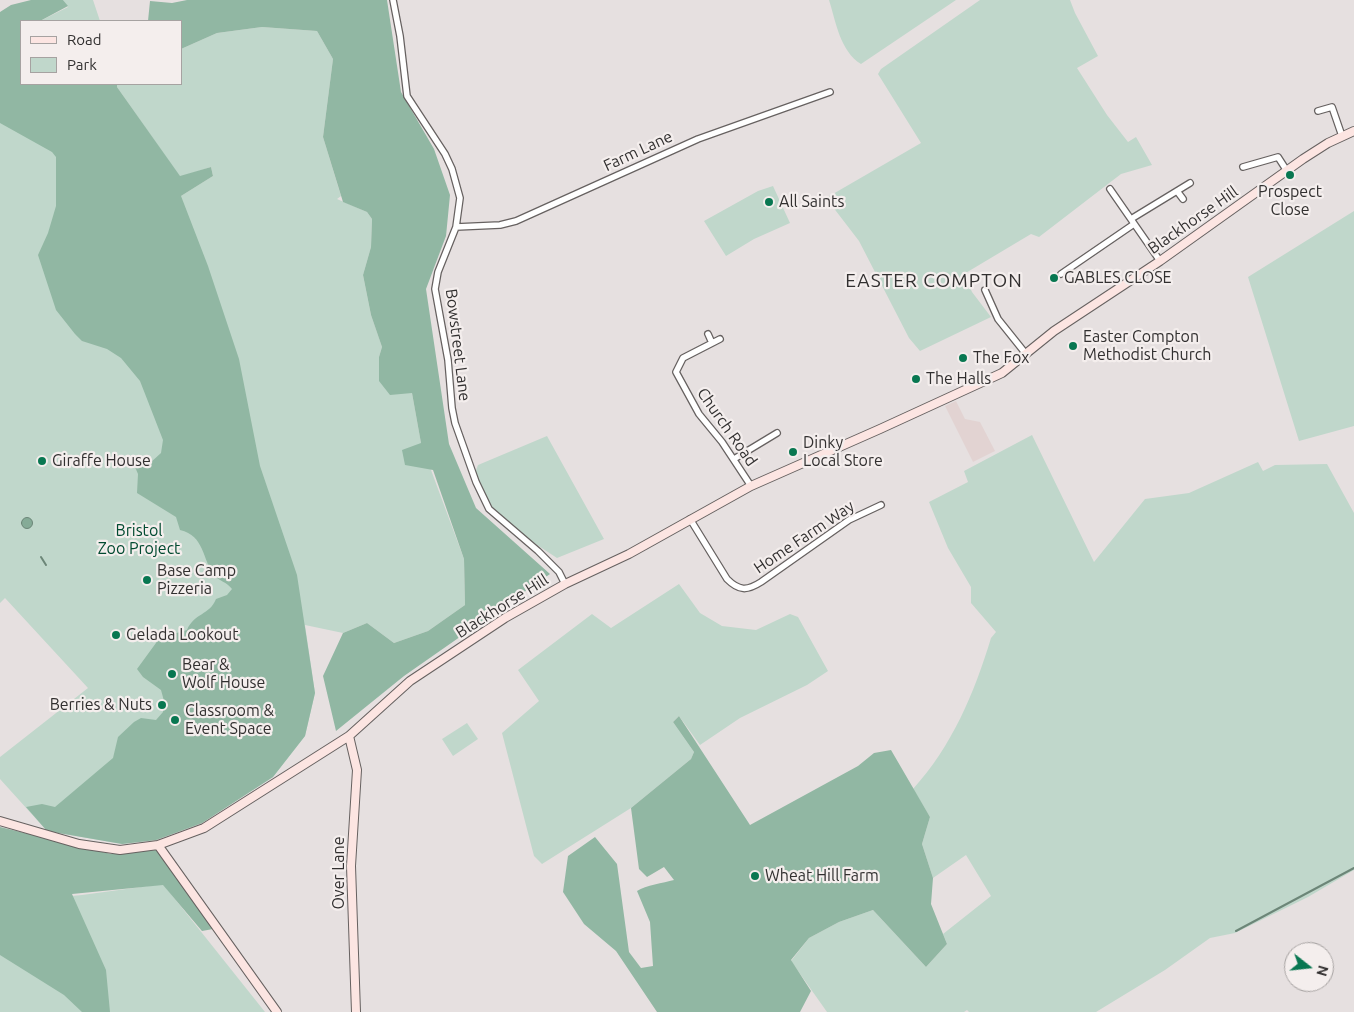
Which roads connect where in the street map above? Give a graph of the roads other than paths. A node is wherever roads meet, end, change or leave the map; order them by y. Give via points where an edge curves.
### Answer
1 (393, 0) edge
2 (830, 92) dead end
3 (1318, 111) dead end
4 (1354, 131) edge
5 (1342, 136) junction
6 (1243, 166) dead end
7 (1287, 171) junction
8 (1190, 183) dead end
9 (1110, 189) dead end
10 (1177, 191) junction
11 (1183, 199) dead end
12 (1133, 222) junction
13 (456, 227) junction
14 (1160, 261) junction
15 (1061, 274) dead end
16 (985, 290) dead end
17 (708, 334) dead end
18 (720, 339) dead end
19 (712, 343) junction
20 (1026, 354) junction
21 (777, 432) dead end
22 (734, 459) junction
23 (751, 486) junction
24 (881, 505) dead end
25 (690, 519) junction
26 (565, 584) junction
27 (348, 736) junction
28 (0, 821) edge
29 (158, 845) junction
30 (277, 1012) edge
31 (356, 1012) edge

1 - 13 street, Bowstreet Lane via 407,96 445,154 457,183 460,211
2 - 13 street, Farm Lane via 698,139 516,222
3 - 5 street via 1332,107
4 - 5 main road, Blackhorse Hill
5 - 7 main road, Blackhorse Hill
6 - 7 street via 1278,157
7 - 14 main road, Blackhorse Hill
8 - 10 street
9 - 12 street
10 - 11 street
10 - 12 street
12 - 14 street
12 - 15 street
13 - 26 street, Bowstreet Lane via 438,272 436,289 455,423 489,509 538,551
14 - 20 main road, Blackhorse Hill via 1058,327
16 - 20 street via 998,319
17 - 19 street
18 - 19 street, Church Road
19 - 22 street, Church Road via 683,358 676,372 699,414
20 - 23 main road, Blackhorse Hill via 985,382
21 - 22 street
22 - 23 street, Church Road
23 - 25 main road, Blackhorse Hill
24 - 25 street, Home Farm Way via 848,520 761,582 744,590 735,587 728,579
25 - 26 main road, Blackhorse Hill
26 - 27 main road, Blackhorse Hill via 505,618 410,681
27 - 29 main road, Blackhorse Hill via 204,828
27 - 31 main road, Over Lane via 357,770 351,866
28 - 29 main road, Blackhorse Hill via 40,835 100,848 130,850
29 - 30 main road

